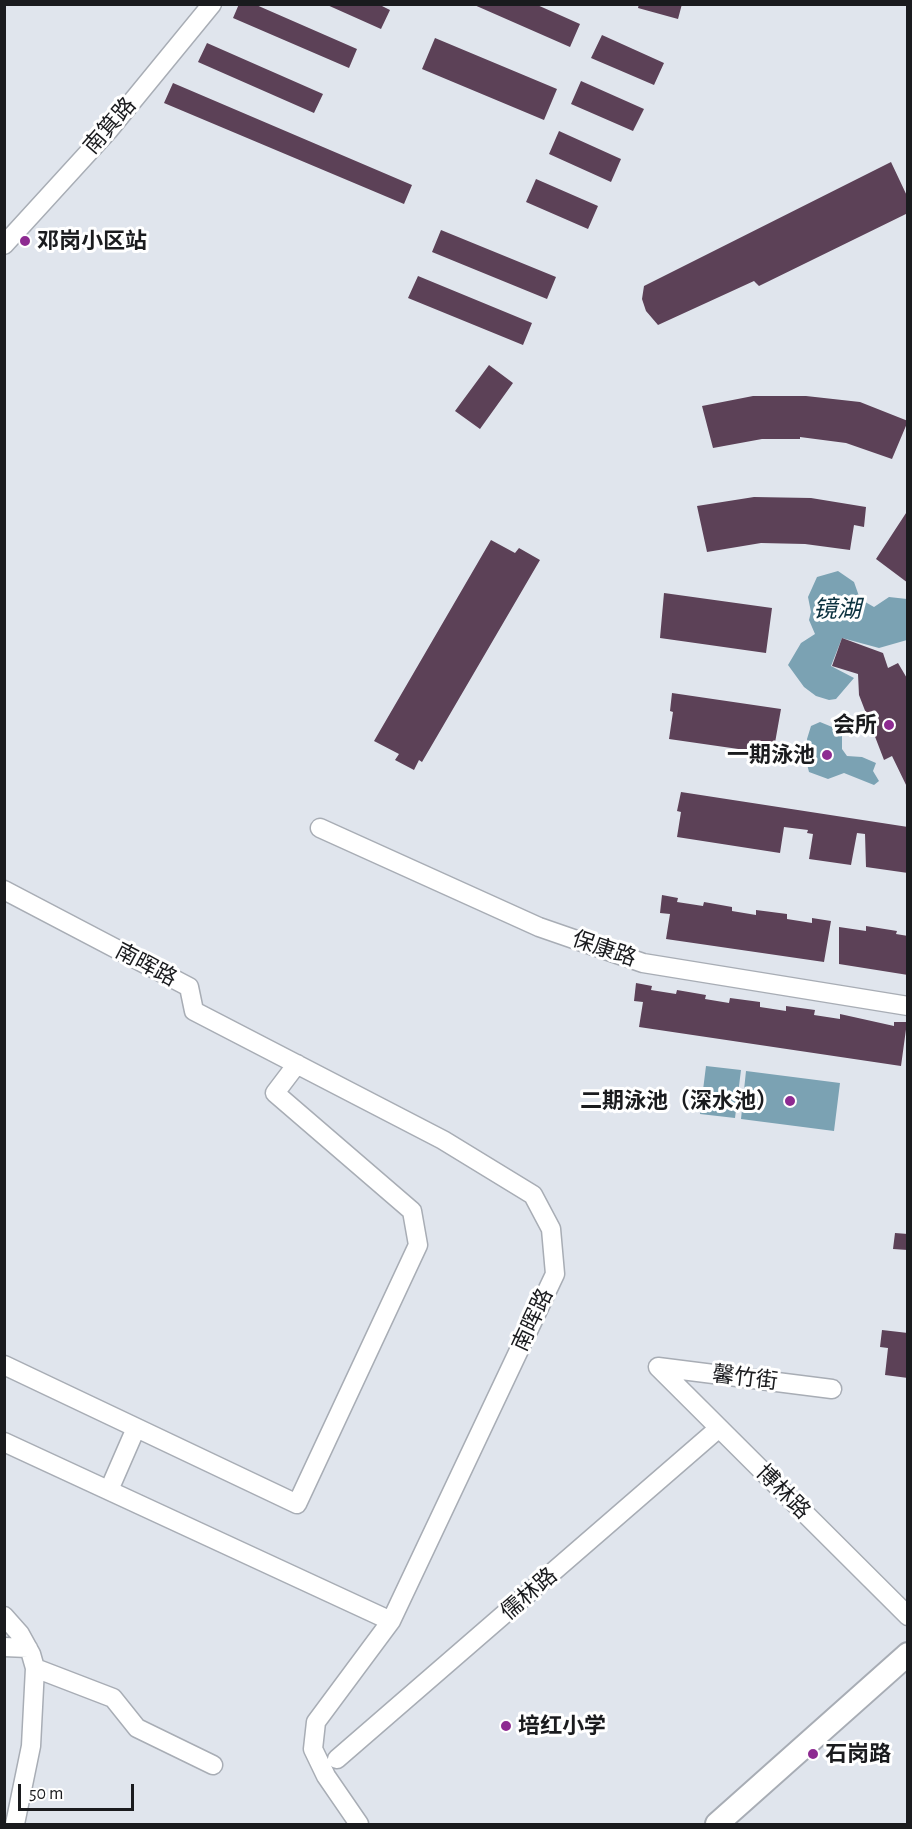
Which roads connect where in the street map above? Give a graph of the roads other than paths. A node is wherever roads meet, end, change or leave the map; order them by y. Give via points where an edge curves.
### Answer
1 (212, 4) edge
2 (4, 245) edge
3 (320, 828) dead end
4 (4, 890) edge
5 (908, 1006) edge
6 (297, 1064) junction
7 (4, 1365) edge
8 (658, 1367) joint
9 (832, 1389) dead end
10 (136, 1428) junction
11 (719, 1428) junction
12 (4, 1442) edge
13 (109, 1490) junction
14 (4, 1616) edge
15 (908, 1616) edge
16 (391, 1620) junction
17 (4, 1647) edge
18 (28, 1648) junction
19 (908, 1654) edge
20 (35, 1668) junction
21 (338, 1759) dead end
22 (213, 1765) dead end
23 (15, 1824) edge
24 (358, 1824) edge
25 (717, 1824) edge

1 - 2 street, 南箕路 via 108,131
3 - 5 street, 保康路 via 539,927 643,963
4 - 6 street, 南晖路 via 189,987 194,1011
6 - 10 street via 275,1093 412,1211 418,1245 297,1504
6 - 16 street, 南晖路 via 443,1140 533,1195 551,1229 555,1274
7 - 10 street
8 - 9 street, 馨竹街
8 - 11 street, 博林路
10 - 13 street
11 - 15 street, 博林路
11 - 21 street, 儒林路
12 - 13 street
13 - 16 street
14 - 18 street
16 - 24 street, 南晖路 via 316,1722 313,1749
17 - 18 street
18 - 20 street
19 - 25 street
20 - 22 street via 112,1698 137,1728
20 - 23 street via 31,1746

